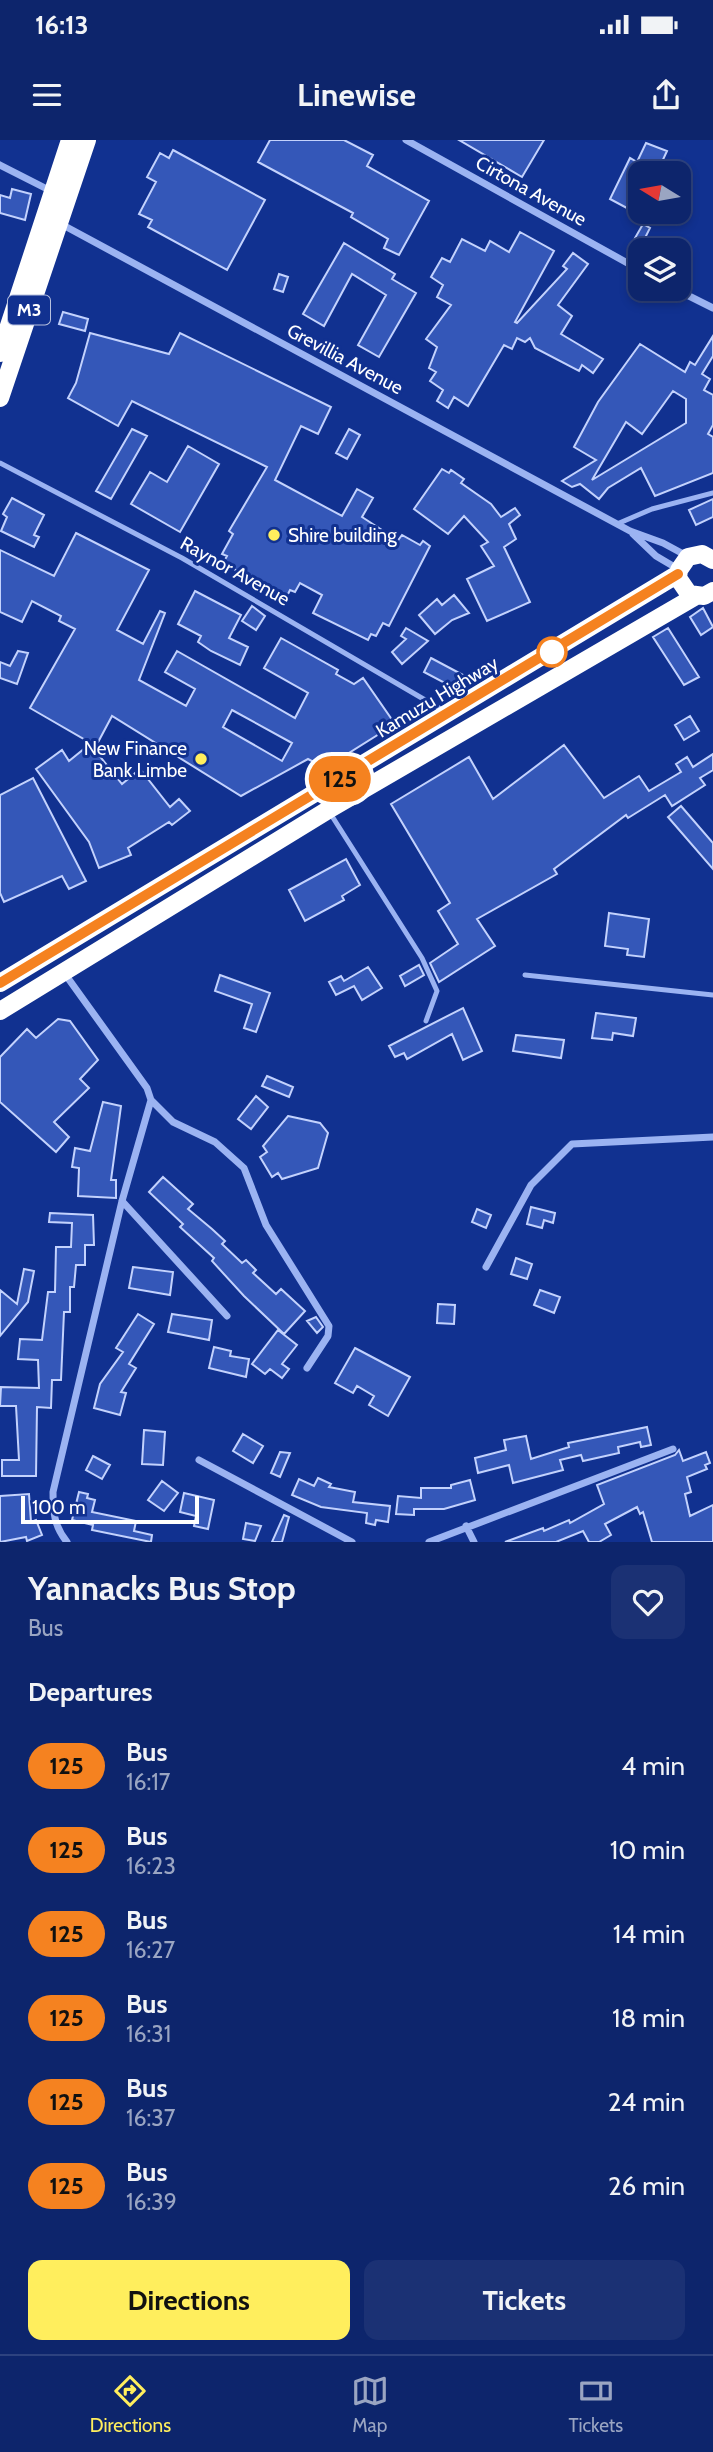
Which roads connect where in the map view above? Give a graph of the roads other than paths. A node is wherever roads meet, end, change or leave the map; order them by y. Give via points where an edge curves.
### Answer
1 (70, 140) edge
2 (88, 140) edge
3 (407, 140) edge
4 (0, 165) edge
5 (60, 196) junction
6 (52, 219) junction
7 (628, 263) edge
8 (691, 297) edge
9 (713, 308) edge
10 (0, 353) edge
11 (0, 398) edge
12 (0, 463) edge
13 (713, 493) edge
14 (617, 524) junction
15 (630, 531) junction
16 (711, 557) edge
17 (682, 567) junction
18 (708, 593) edge
19 (450, 715) junction
20 (328, 810) junction
21 (63, 971) junction
22 (525, 975) dead end
23 (0, 983) edge
24 (713, 995) edge
25 (0, 1010) edge
26 (426, 1021) dead end
27 (151, 1100) junction
28 (713, 1137) edge
29 (122, 1201) junction
30 (486, 1267) dead end
31 (227, 1316) dead end
32 (307, 1368) dead end
33 (673, 1450) dead end
34 (199, 1460) dead end
35 (466, 1526) junction
36 (67, 1542) edge
37 (352, 1542) edge
38 (429, 1542) edge
39 (474, 1542) edge

1 - 5 highway, M3
2 - 5 highway, M3
3 - 7 street, Cirtona Avenue
4 - 5 street
5 - 6 highway, M3
6 - 10 highway, M3
6 - 11 highway, M3
6 - 14 street, Grevillia Avenue
8 - 9 street
12 - 19 lane, Raynor Avenue via 182,558
13 - 14 lane via 652,509
14 - 15 street, Grevillia Avenue
15 - 17 street, Grevillia Avenue via 656,556
15 - 17 street, Grevillia Avenue via 663,543
16 - 17 highway
17 - 18 highway via 684,590
17 - 19 highway, Kamuzu Highway
18 - 20 highway
19 - 23 highway, Kamuzu Highway
20 - 21 highway
20 - 26 lane via 422,958 437,990
21 - 25 highway
21 - 27 street
22 - 24 lane
27 - 29 street
27 - 32 street via 173,1122 215,1142 244,1168 266,1225 329,1326 328,1336
28 - 30 street via 572,1144 531,1185
29 - 31 street
29 - 36 street via 53,1492 53,1514
33 - 35 street
34 - 37 street
35 - 38 street
35 - 39 street

